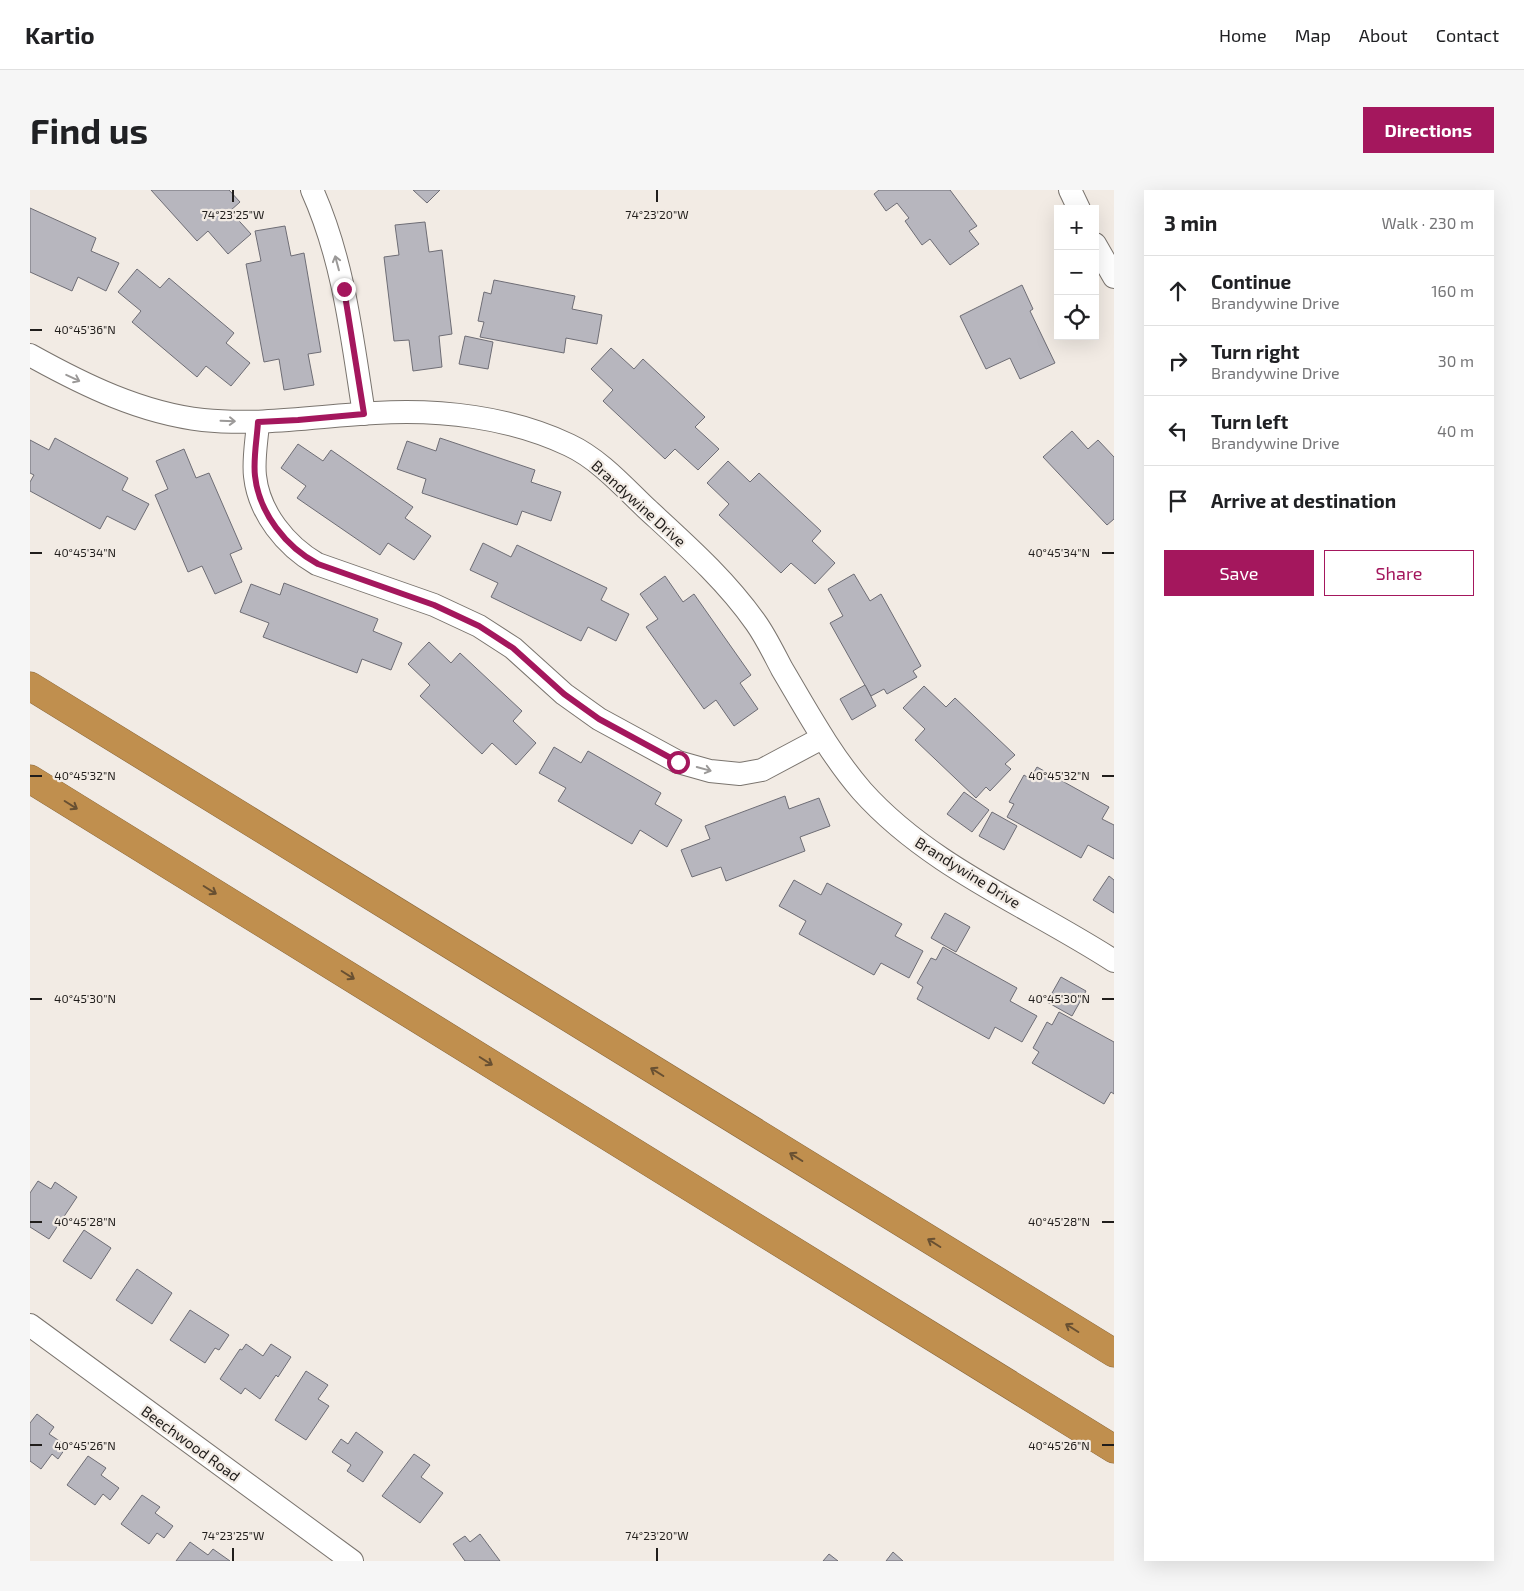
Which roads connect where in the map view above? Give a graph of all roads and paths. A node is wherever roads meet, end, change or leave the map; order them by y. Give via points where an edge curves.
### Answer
1 (312, 190) edge
2 (1070, 190) edge
3 (1077, 205) edge
4 (1098, 250) edge
5 (1114, 278) edge
6 (30, 356) edge
7 (364, 414) junction
8 (258, 422) junction
9 (30, 686) edge
10 (822, 738) junction
11 (30, 779) edge
12 (1114, 961) edge
13 (30, 1325) edge
14 (1114, 1353) edge
15 (1114, 1449) edge
16 (352, 1561) edge

7 -> 1 street via 344,289
2 - 3 street
4 - 5 street
6 -> 8 street, Brandywine Drive via 110,395 160,412 204,420
7 - 8 street, Brandywine Drive
7 - 10 street, Brandywine Drive via 433,412 482,418 525,428 571,446 603,468 732,591 758,626
8 -> 10 street via 254,475 259,496 277,528 305,557 434,605 479,626 513,648 564,694 599,719 678,762 710,771 740,774 762,770
14 -> 9 highway
10 - 12 street, Brandywine Drive via 862,791 902,829 942,859
11 -> 15 highway
13 - 16 street, Beechwood Road

